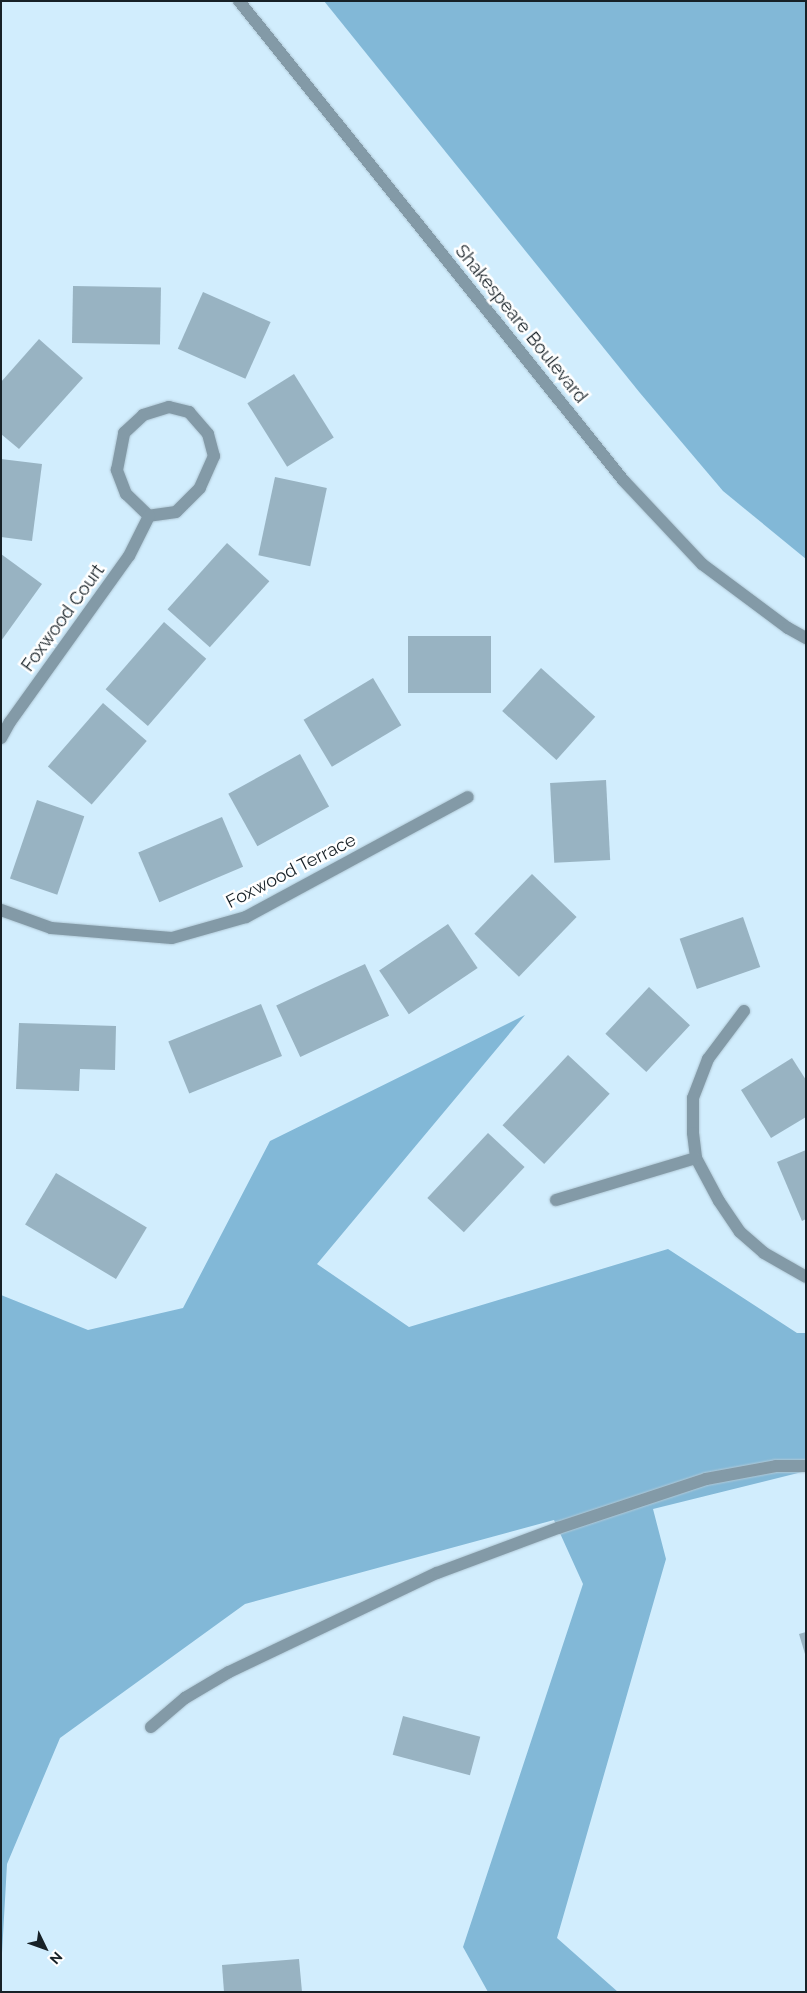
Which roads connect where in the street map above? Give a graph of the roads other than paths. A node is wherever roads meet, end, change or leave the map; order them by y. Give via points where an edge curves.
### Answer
1 (239, 1) edge
2 (149, 516) junction
3 (806, 638) edge
4 (1, 738) edge
5 (468, 797) dead end
6 (1, 910) edge
7 (744, 1011) dead end
8 (696, 1158) junction
9 (556, 1200) dead end
10 (806, 1277) edge
11 (806, 1466) edge
12 (151, 1728) dead end

1 - 3 street, Shakespeare Boulevard via 624,481 702,564
2 - 2 street via 176,512 200,488 214,456 208,434 189,412 169,407 143,415 124,433 117,470 126,494
2 - 4 street, Foxwood Court via 129,556
5 - 6 street, Foxwood Terrace via 246,917 172,938 51,928
7 - 8 street via 708,1059 693,1098
8 - 9 street
8 - 10 street via 740,1232 764,1253
11 - 12 street via 776,1466 706,1480 558,1528 437,1573 229,1672 185,1698

